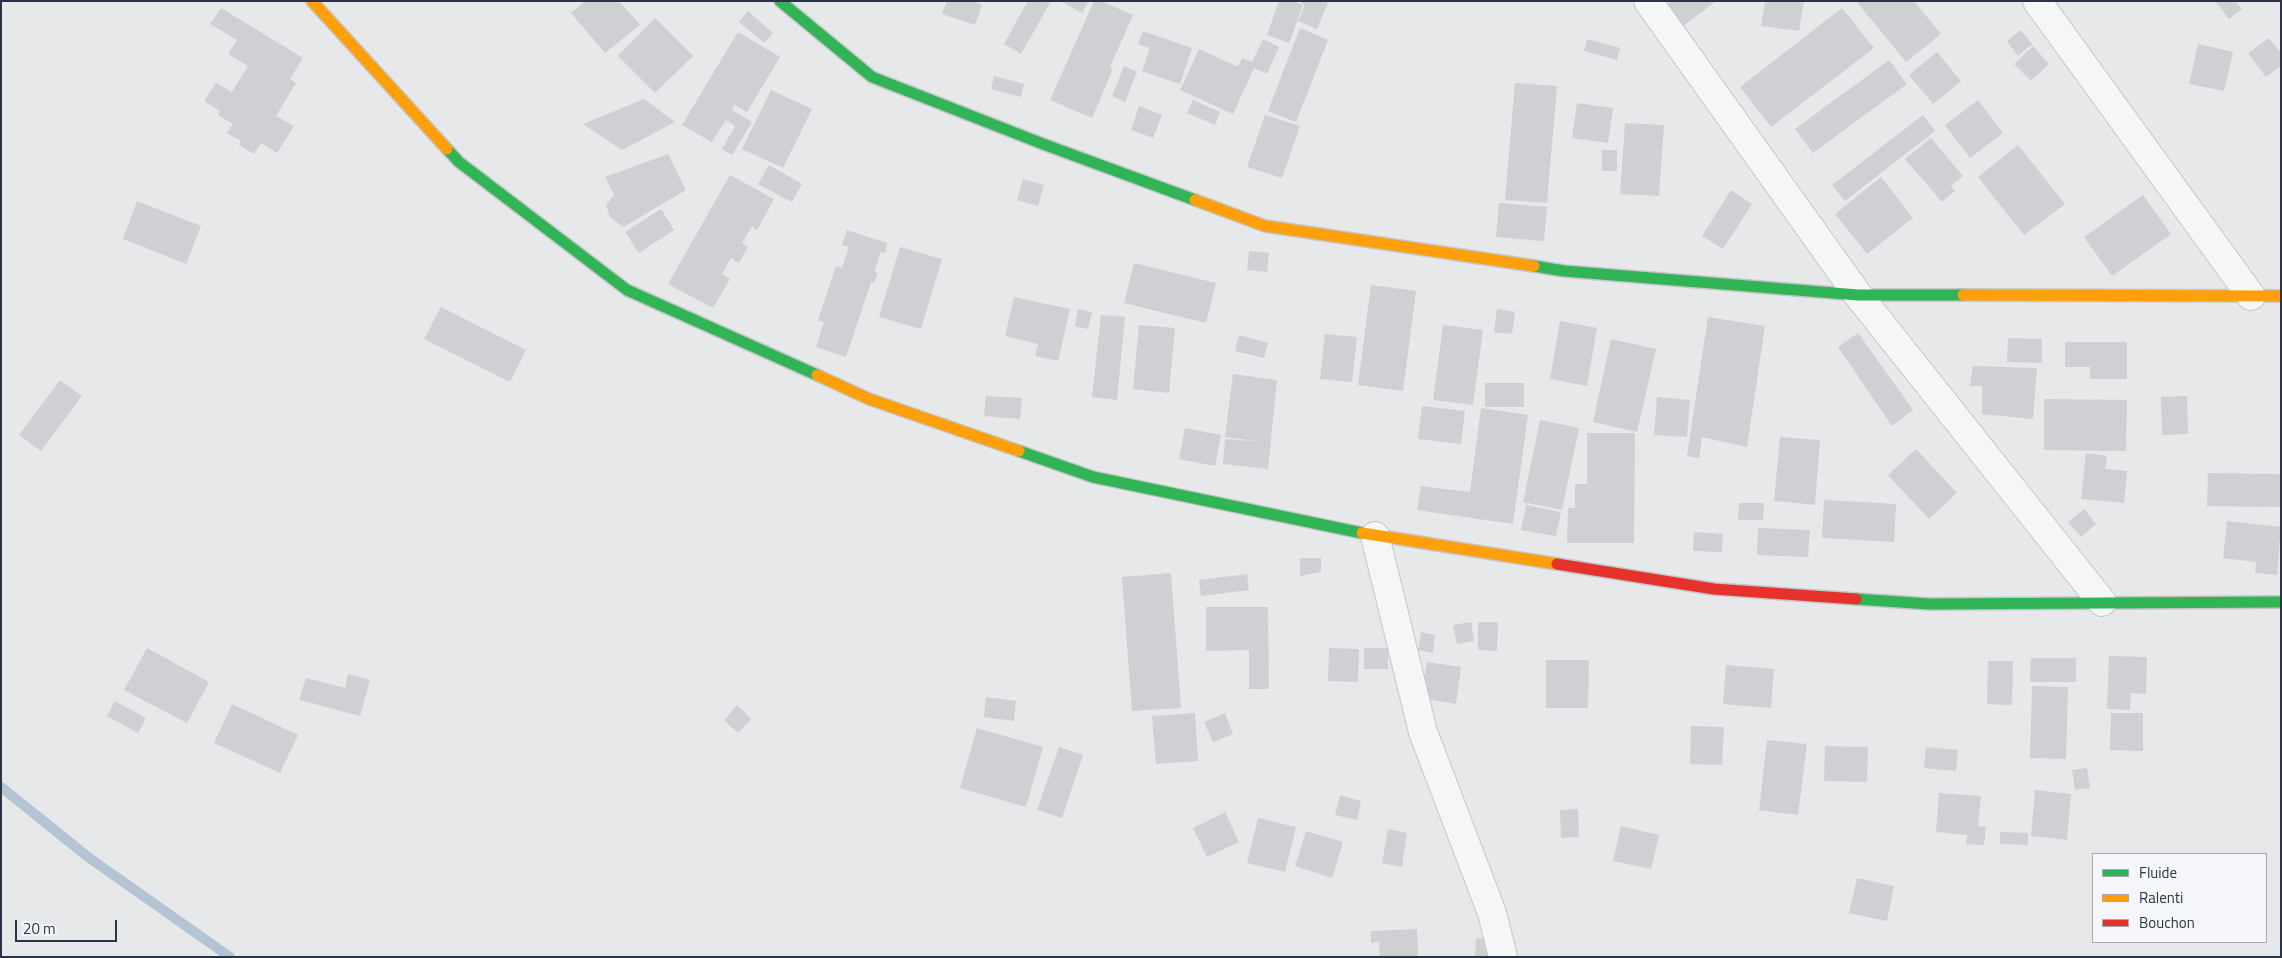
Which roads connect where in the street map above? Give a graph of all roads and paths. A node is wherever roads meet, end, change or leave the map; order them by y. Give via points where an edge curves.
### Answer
1 (313, 1) edge
2 (780, 1) edge
3 (1648, 1) edge
4 (2037, 1) edge
5 (1858, 295) junction
6 (2251, 296) junction
7 (2281, 296) edge
8 (1375, 536) junction
9 (2102, 602) junction
10 (2281, 602) edge
11 (1504, 957) edge

1 - 8 street via 459,162 627,290 869,399 1093,477
2 - 5 street via 872,77 1265,226 1564,271
3 - 5 street
4 - 6 street
5 - 6 street
5 - 9 street
6 - 7 street
8 - 9 street via 1714,589 1929,604
8 - 11 street via 1423,732 1492,913
9 - 10 street

